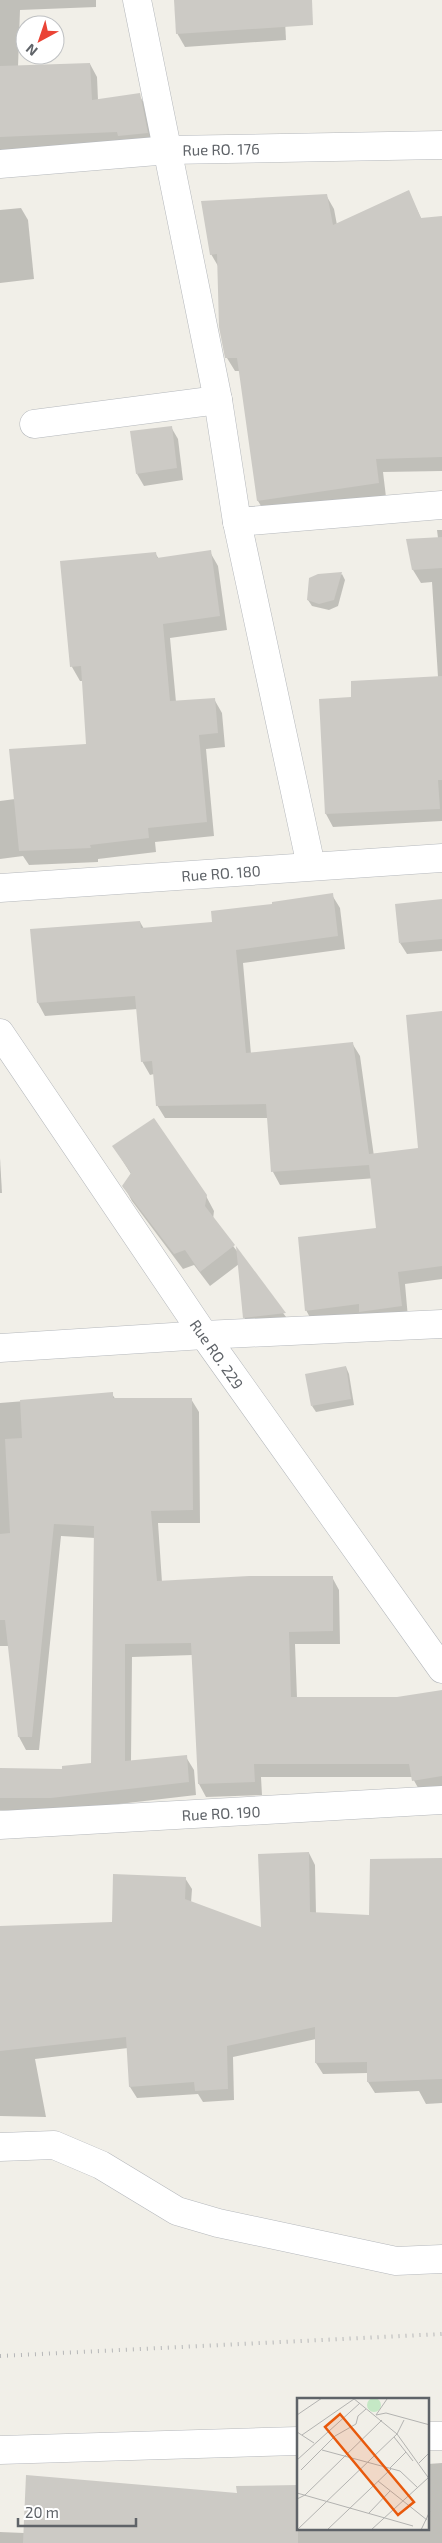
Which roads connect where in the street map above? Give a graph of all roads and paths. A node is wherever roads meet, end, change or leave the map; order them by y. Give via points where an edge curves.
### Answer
1 (137, 0) edge
2 (442, 145) edge
3 (169, 150) junction
4 (0, 164) edge
5 (218, 400) junction
6 (34, 424) dead end
7 (442, 505) edge
8 (237, 522) junction
9 (442, 858) edge
10 (311, 866) junction
11 (0, 888) edge
12 (0, 1033) edge
13 (442, 1324) edge
14 (204, 1335) junction
15 (0, 1348) edge
16 (442, 1669) edge
17 (442, 1800) edge
18 (0, 1825) edge
19 (0, 2147) edge
20 (442, 2260) edge
21 (297, 2440) edge
22 (0, 2450) edge

1 - 3 street
2 - 3 street, Rue RO. 176
3 - 4 street, Rue RO. 176
3 - 5 street
5 - 6 street
5 - 8 street
7 - 8 street
8 - 10 street
9 - 10 street, Rue RO. 180
10 - 11 street, Rue RO. 180
12 - 14 street, Rue RO. 229
13 - 14 street
14 - 15 street
14 - 16 street, Rue RO. 229
17 - 18 street, Rue RO. 190
19 - 20 street via 54,2145 101,2165 177,2211 218,2223 396,2261
21 - 22 street

